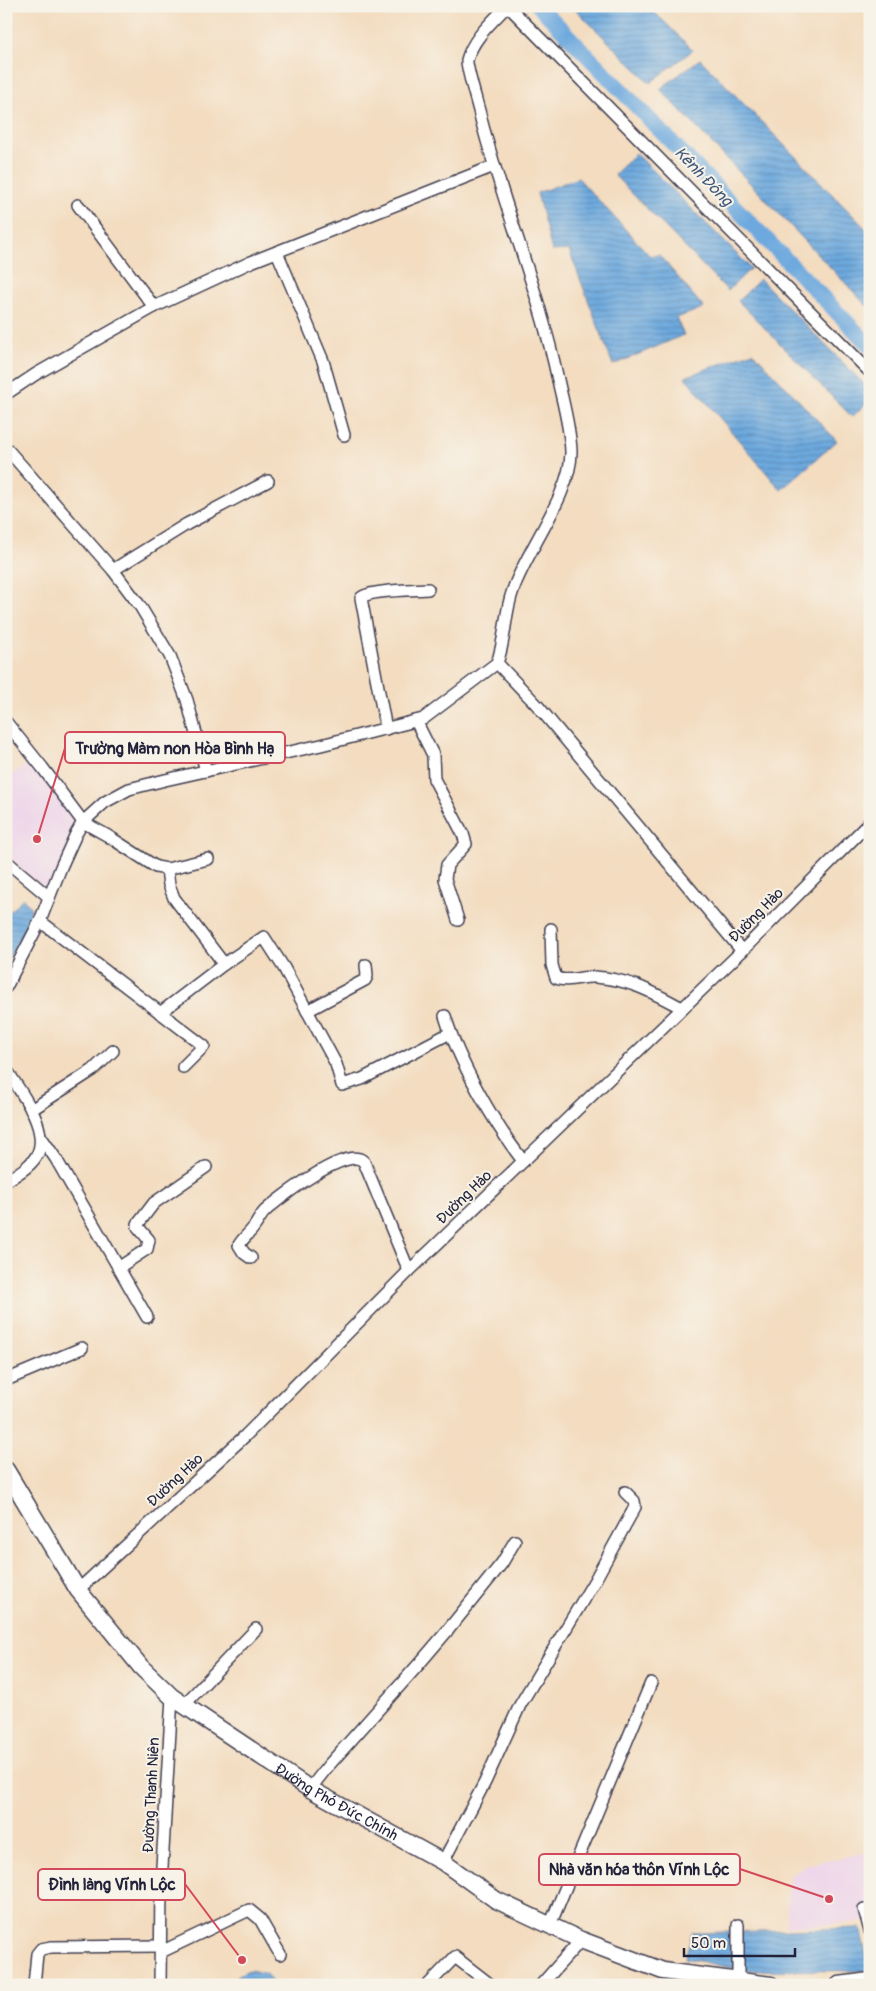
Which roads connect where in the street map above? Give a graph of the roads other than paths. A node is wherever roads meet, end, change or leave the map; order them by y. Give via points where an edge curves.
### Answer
1 (508, 6) edge
2 (494, 166) junction
3 (78, 205) dead end
4 (277, 252) junction
5 (154, 307) junction
6 (870, 372) edge
7 (6, 394) edge
8 (344, 435) dead end
9 (6, 448) edge
10 (268, 481) dead end
11 (113, 570) junction
12 (428, 589) dead end
13 (497, 663) junction
14 (416, 721) junction
15 (6, 722) edge
16 (386, 729) junction
17 (206, 771) junction
18 (83, 822) junction
19 (870, 822) edge
20 (208, 859) dead end
21 (6, 861) edge
22 (167, 869) junction
23 (49, 897) junction
24 (458, 920) dead end
25 (40, 922) junction
26 (551, 929) dead end
27 (742, 951) junction
28 (224, 964) junction
29 (366, 965) dead end
30 (6, 987) edge
31 (682, 1008) junction
32 (307, 1011) junction
33 (160, 1013) junction
34 (444, 1016) dead end
35 (450, 1033) junction
36 (113, 1052) dead end
37 (184, 1067) dead end
38 (6, 1069) edge
39 (31, 1110) junction
40 (41, 1136) junction
41 (523, 1161) junction
42 (206, 1167) dead end
43 (6, 1181) edge
44 (251, 1258) dead end
45 (118, 1268) junction
46 (409, 1272) junction
47 (147, 1318) dead end
48 (82, 1348) dead end
49 (6, 1380) edge
50 (6, 1470) edge
51 (626, 1492) dead end
52 (515, 1541) dead end
53 (78, 1590) junction
54 (256, 1629) dead end
55 (651, 1683) dead end
56 (178, 1701) junction
57 (310, 1789) junction
58 (443, 1862) junction
59 (864, 1909) dead end
60 (550, 1924) junction
61 (738, 1926) dead end
62 (870, 1931) edge
63 (581, 1940) junction
64 (161, 1949) junction
65 (280, 1954) dead end
66 (739, 1976) junction
67 (696, 1980) edge
68 (870, 1981) edge
69 (34, 1985) edge
70 (160, 1985) edge
71 (428, 1985) edge
72 (491, 1985) edge
73 (541, 1985) edge
74 (771, 1985) edge
75 (839, 1985) edge

1 - 2 street via 478,36 467,62
1 - 6 street
2 - 4 street
2 - 13 street via 550,340 571,450 570,466 555,505 513,589
3 - 5 street
4 - 5 street
4 - 8 street via 323,361
5 - 7 street
9 - 11 street
10 - 11 street via 187,524
11 - 17 street via 140,606 170,656 188,700
12 - 16 street via 363,595 361,598
13 - 14 street
13 - 27 street via 537,705
14 - 16 street
14 - 24 street via 433,755 434,779 466,844 447,865 444,879
15 - 18 street
16 - 17 street
17 - 18 street via 130,789 105,802
18 - 22 street via 145,862
18 - 23 street
19 - 27 street, Đường Hào
20 - 22 street
21 - 23 street
22 - 28 street via 174,898
23 - 25 street
25 - 30 street
25 - 33 street
26 - 31 street via 552,964 556,978 594,977 627,982
27 - 31 street, Đường Hào
28 - 32 street via 264,937
28 - 33 street
29 - 32 street via 364,980
31 - 41 street, Đường Hào
32 - 35 street via 336,1064 342,1085 362,1079
33 - 37 street via 204,1046
34 - 35 street
35 - 41 street via 477,1087
36 - 39 street via 94,1070
38 - 39 street
39 - 40 street
40 - 43 street via 38,1153 24,1170
40 - 45 street
41 - 46 street, Đường Hào
42 - 45 street via 154,1203 138,1224 149,1240 147,1249
44 - 46 street via 239,1245 266,1210 321,1170 357,1157 364,1162
45 - 47 street
46 - 53 street, Đường Hào via 245,1436
48 - 49 street
50 - 53 main road, Đường Phó Đức Chính
51 - 58 street via 634,1501 634,1507 595,1580 520,1705
52 - 57 street via 448,1630
53 - 56 main road, Đường Phó Đức Chính via 142,1667
54 - 56 street
55 - 60 street
56 - 57 main road, Đường Phó Đức Chính
56 - 64 street, Đường Thanh Niên via 161,1884
57 - 58 main road, Đường Phó Đức Chính
58 - 60 main road, Đường Phó Đức Chính via 496,1900
59 - 62 street
60 - 63 main road, Đường Phó Đức Chính
61 - 66 street
63 - 67 main road, Đường Phó Đức Chính
63 - 73 street
64 - 65 street via 249,1910 260,1919
64 - 69 street via 41,1949 37,1954
64 - 70 street, Đường Thanh Niên
66 - 67 main road, Đường Phó Đức Chính
66 - 74 main road, Đường Phó Đức Chính
68 - 75 main road
71 - 72 street via 455,1956

